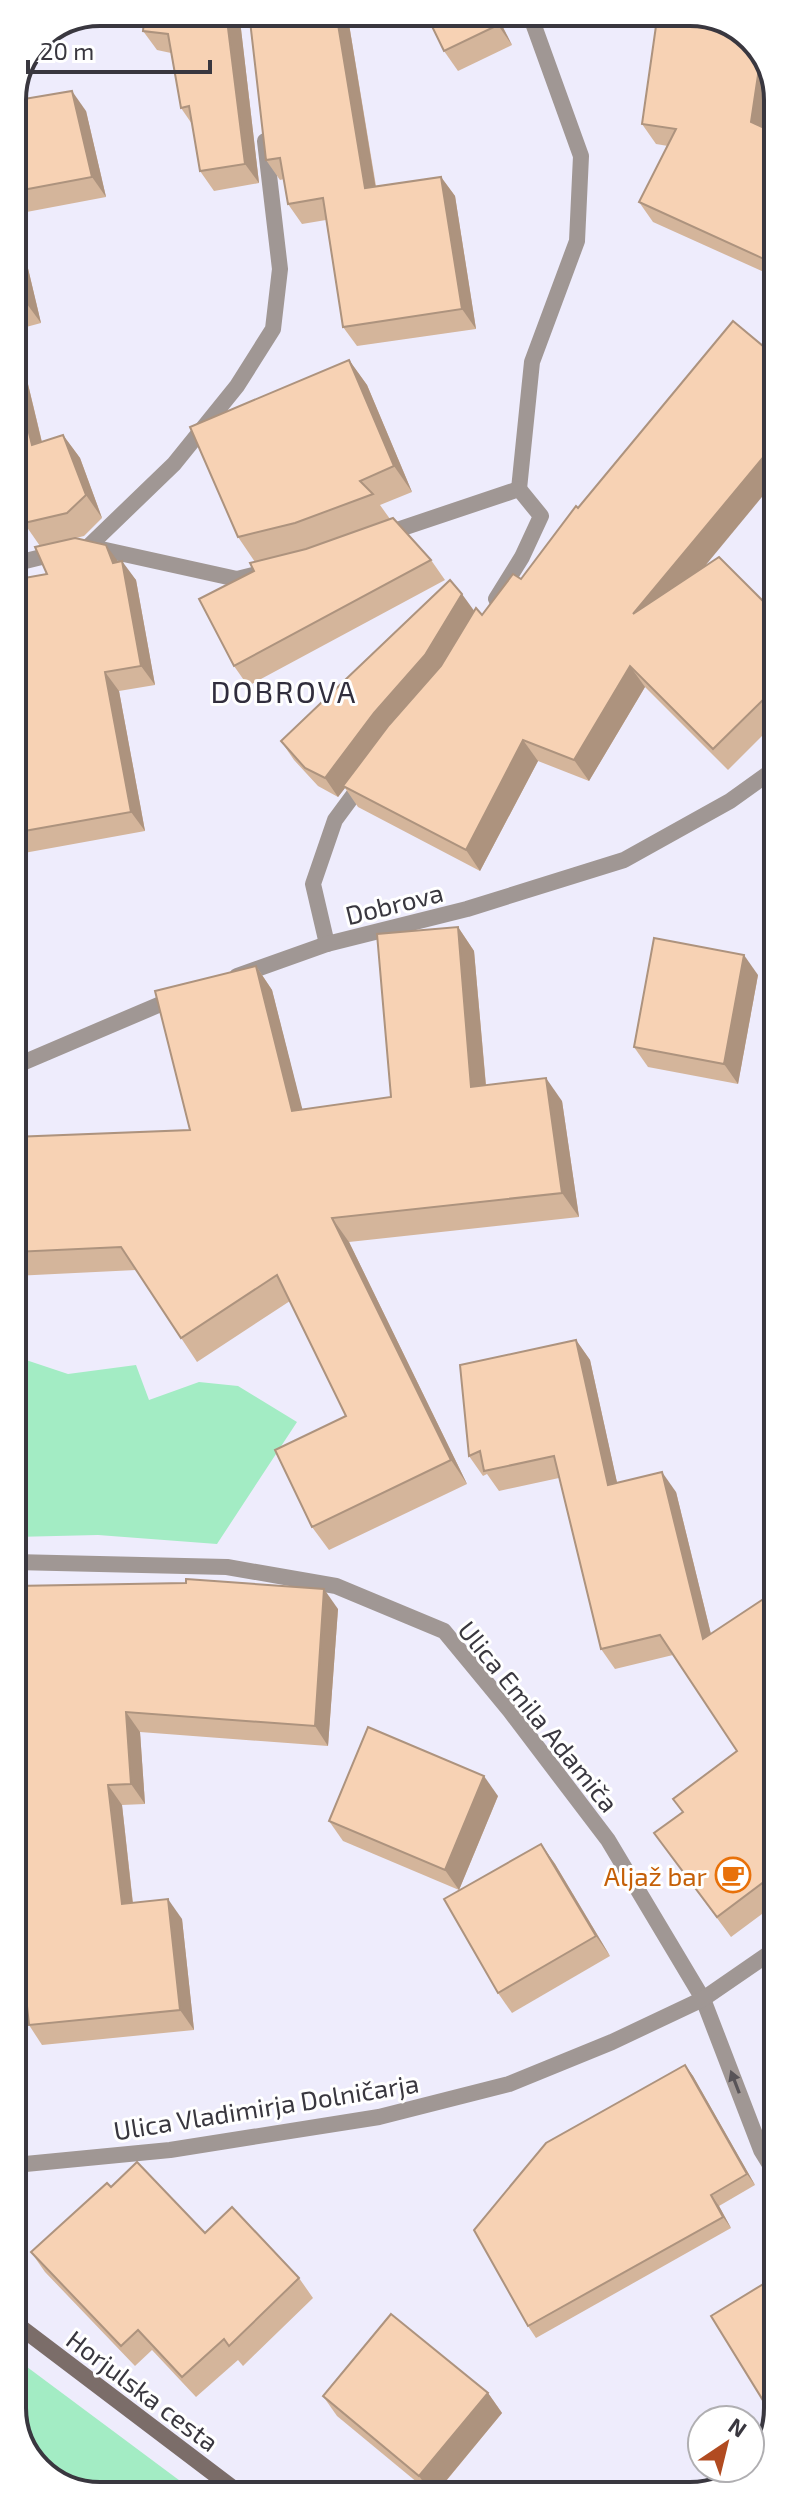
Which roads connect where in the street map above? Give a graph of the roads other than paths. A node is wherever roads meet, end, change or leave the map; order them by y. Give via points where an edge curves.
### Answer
1 (534, 26) edge
2 (262, 117) edge
3 (519, 489) junction
4 (359, 543) edge
5 (89, 546) junction
6 (26, 559) edge
7 (277, 569) edge
8 (489, 610) edge
9 (369, 774) edge
10 (764, 777) edge
11 (327, 944) junction
12 (215, 984) edge
13 (187, 994) edge
14 (26, 1062) edge
15 (26, 1562) edge
16 (764, 1957) edge
17 (703, 1999) junction
18 (764, 2155) edge
19 (26, 2164) edge
20 (26, 2331) edge
21 (225, 2482) edge

1 - 3 street via 581,156 577,241 532,362
2 - 5 street via 280,269 273,329 237,386 174,464
3 - 4 street
3 - 8 street via 541,516
5 - 6 street
5 - 7 street via 237,579
9 - 11 street via 335,820 313,884
10 - 11 street, Dobrova via 624,860 467,909
11 - 12 street, Dobrova
13 - 14 street
15 - 17 street, Ulica Emila Adamiča via 227,1567 336,1586 444,1631 608,1840
16 - 17 street, Ulica Vladimirja Dolničarja
18 -> 17 street, Ulica Emila Adamiča
17 - 19 street, Ulica Vladimirja Dolničarja via 509,2084 379,2117 170,2150
20 - 21 street, Horjulska cesta

